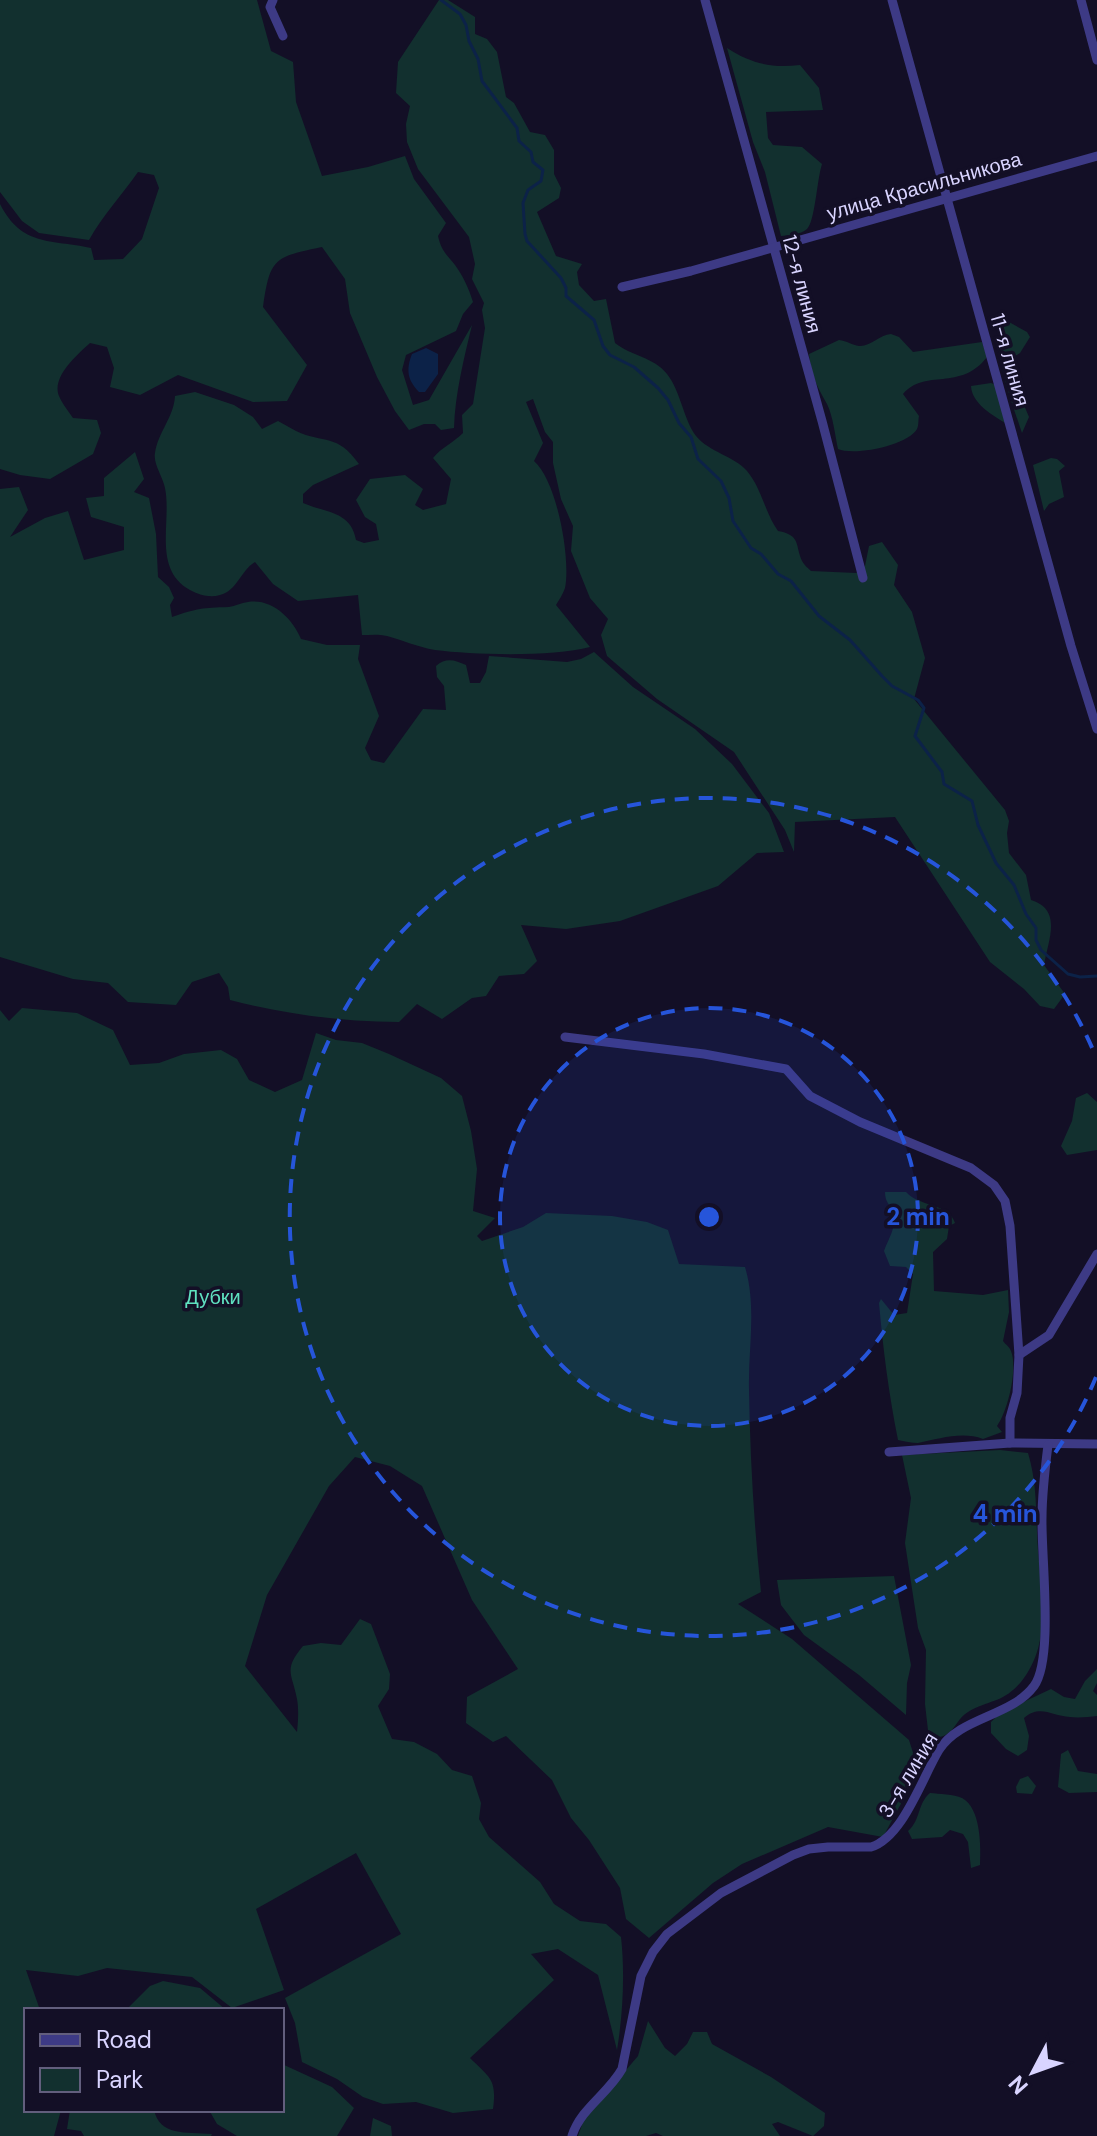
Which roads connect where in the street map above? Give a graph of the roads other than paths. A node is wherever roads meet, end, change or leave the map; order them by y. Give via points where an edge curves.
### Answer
1 (273, 0) edge
2 (705, 0) edge
3 (892, 0) edge
4 (1081, 0) edge
5 (283, 36) dead end
6 (1097, 60) edge
7 (1097, 156) edge
8 (947, 199) junction
9 (774, 247) junction
10 (622, 287) dead end
11 (863, 578) dead end
12 (1097, 729) edge
13 (565, 1037) dead end
14 (1097, 1254) edge
15 (1019, 1355) junction
16 (1010, 1443) junction
17 (1097, 1444) edge
18 (1048, 1445) junction
19 (889, 1452) dead end
20 (572, 2136) edge

1 - 5 street via 270,7
2 - 9 street, 12-я линия
3 - 8 street, 11-я линия
4 - 6 street
7 - 8 street, улица Красильникова
8 - 9 street, улица Красильникова
8 - 12 street, 11-я линия
9 - 10 street, улица Красильникова
9 - 11 street, 12-я линия
13 - 15 street via 786,1069 810,1096 971,1168 1005,1201
14 - 15 street via 1049,1335
15 - 16 street
16 - 18 street
16 - 19 street
17 - 18 street
18 - 20 street, 3-я линия via 1042,1515 1046,1630 1044,1664 1034,1687 946,1740 895,1831 880,1845 809,1849 793,1855 721,1893 667,1934 641,1976 622,2069 584,2113

